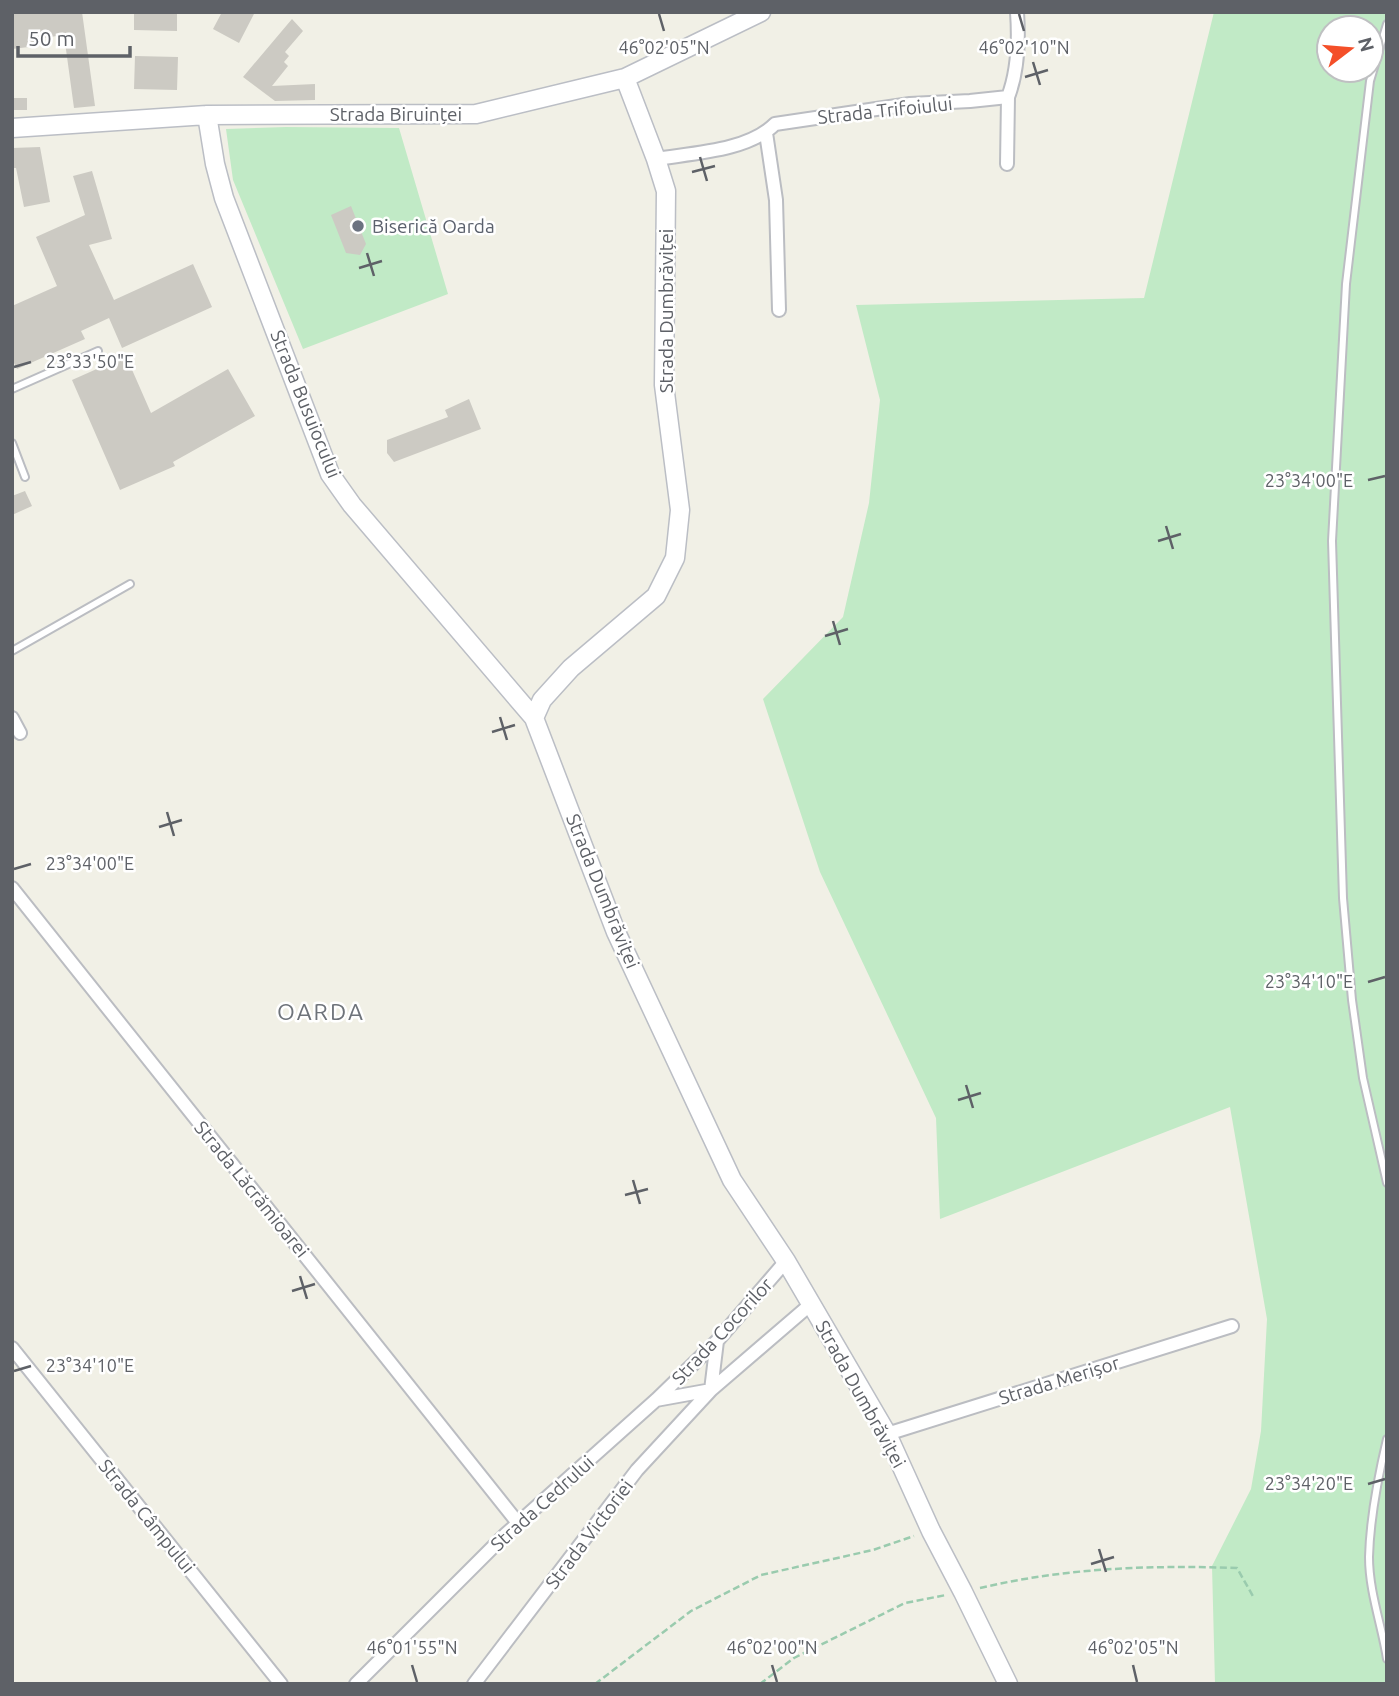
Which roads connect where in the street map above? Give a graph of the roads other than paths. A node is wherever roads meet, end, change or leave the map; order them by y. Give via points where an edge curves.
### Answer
1 (761, 12) edge
2 (1017, 12) edge
3 (1387, 24) edge
4 (625, 78) junction
5 (1008, 97) junction
6 (207, 115) junction
7 (12, 128) edge
8 (766, 133) junction
9 (656, 159) junction
10 (1007, 164) dead end
11 (779, 310) dead end
12 (98, 351) dead end
13 (12, 388) edge
14 (12, 443) edge
15 (25, 477) dead end
16 (130, 584) dead end
17 (12, 651) edge
18 (12, 718) edge
19 (534, 718) junction
20 (20, 733) dead end
21 (12, 888) edge
22 (1387, 1182) edge
23 (786, 1261) junction
24 (811, 1304) junction
25 (1232, 1326) dead end
26 (717, 1341) junction
27 (12, 1348) edge
28 (711, 1390) junction
29 (656, 1400) junction
30 (887, 1434) junction
31 (1387, 1439) edge
32 (518, 1522) junction
33 (1387, 1659) edge
34 (281, 1684) edge
35 (356, 1684) edge
36 (474, 1684) edge
37 (1008, 1684) edge

1 - 4 main road, Strada Biruinței
2 - 5 street via 1019,36
3 - 22 lane via 1370,81 1346,284 1332,541 1343,898 1363,1078
4 - 6 main road, Strada Biruinței via 476,114
4 - 9 main road, Strada Dumbrăviței
5 - 8 street, Strada Trifoiului via 839,113 775,124
5 - 10 street
6 - 7 main road, Strada Biruinței
6 - 19 main road, Strada Busuiocului via 224,198 330,474
8 - 9 street, Strada Trifoiului via 740,145
8 - 11 street via 776,200
9 - 19 main road, Strada Dumbrăviței via 666,191 664,385 680,510 675,558 656,596 571,668 542,700
12 - 13 lane
14 - 15 lane
16 - 17 lane
18 - 20 street
19 - 23 main road, Strada Dumbrăviței via 616,932 732,1180
21 - 32 street, Strada Lăcrămioarei
23 - 24 main road, Strada Dumbrăviței
23 - 26 street, Strada Cocorilor
24 - 28 street, Strada Cocorilor
24 - 30 main road, Strada Dumbrăviței
25 - 30 street, Strada Merișor
26 - 28 street
26 - 29 street, Strada Cocorilor
27 - 34 street, Strada Câmpului
28 - 29 street
28 - 36 street, Strada Victoriei via 637,1470
29 - 32 street, Strada Cedrului
30 - 37 main road, Strada Dumbrăviței
31 - 33 lane via 1369,1559
32 - 35 street, Strada Cedrului

